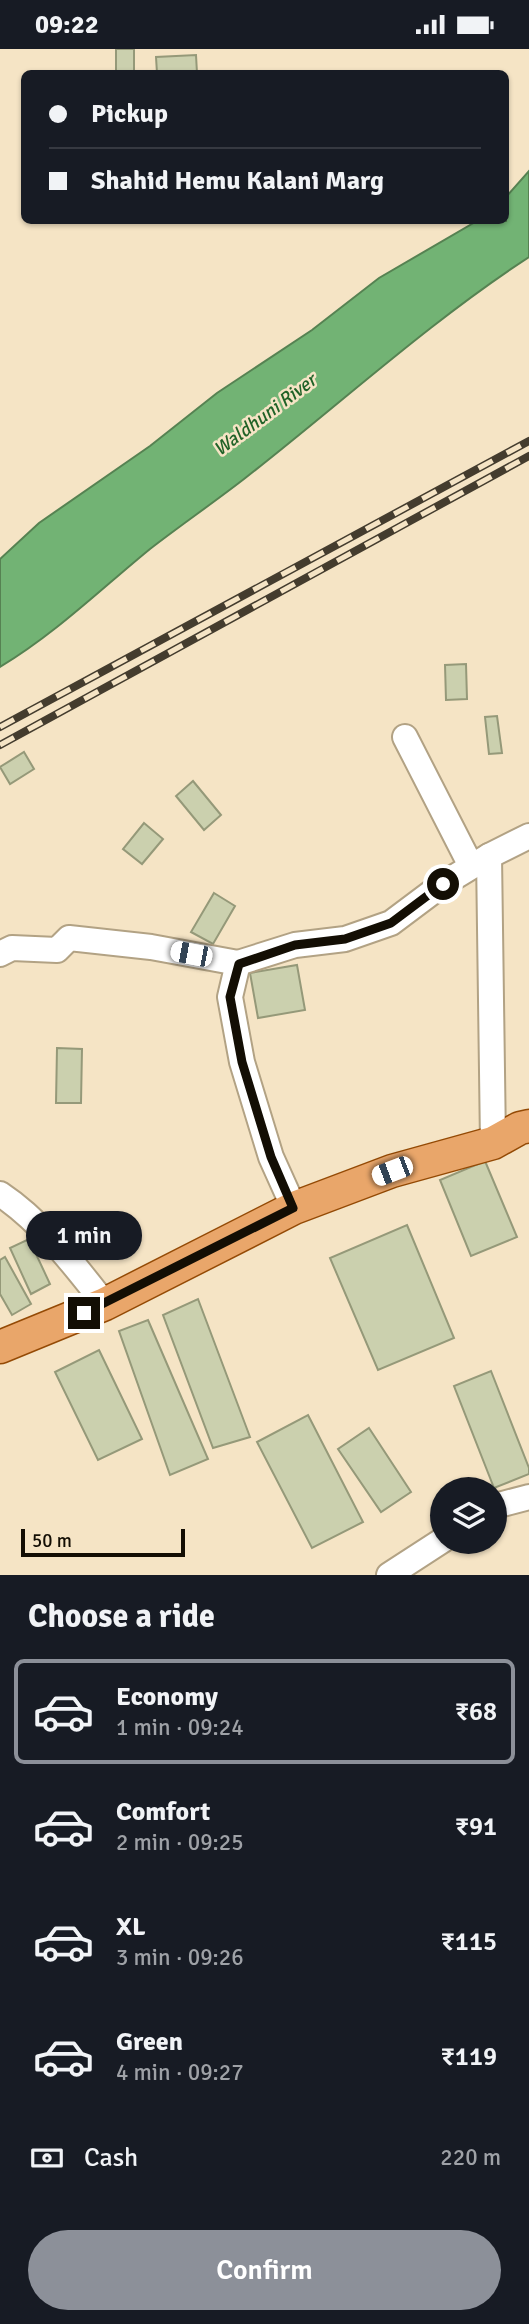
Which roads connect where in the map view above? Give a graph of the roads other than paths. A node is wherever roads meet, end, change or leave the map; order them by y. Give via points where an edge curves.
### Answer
1 (405, 737) dead end
2 (529, 836) edge
3 (480, 861) junction
4 (0, 954) edge
5 (239, 964) junction
6 (529, 1126) edge
7 (493, 1143) junction
8 (529, 1150) edge
9 (0, 1194) edge
10 (293, 1208) junction
11 (105, 1304) junction
12 (0, 1347) edge
13 (529, 1497) edge
14 (507, 1503) edge
15 (430, 1548) edge
16 (389, 1575) edge

1 - 3 street
2 - 3 street
3 - 5 street via 391,923 345,939 295,945
3 - 7 street
4 - 5 street via 12,948 57,950 69,938 151,947
5 - 10 street via 230,997 242,1062 271,1157
6 - 7 main road
7 - 8 main road
7 - 10 main road via 392,1171
9 - 11 street via 66,1256
10 - 11 main road
11 - 12 main road
13 - 14 street
15 - 16 street

